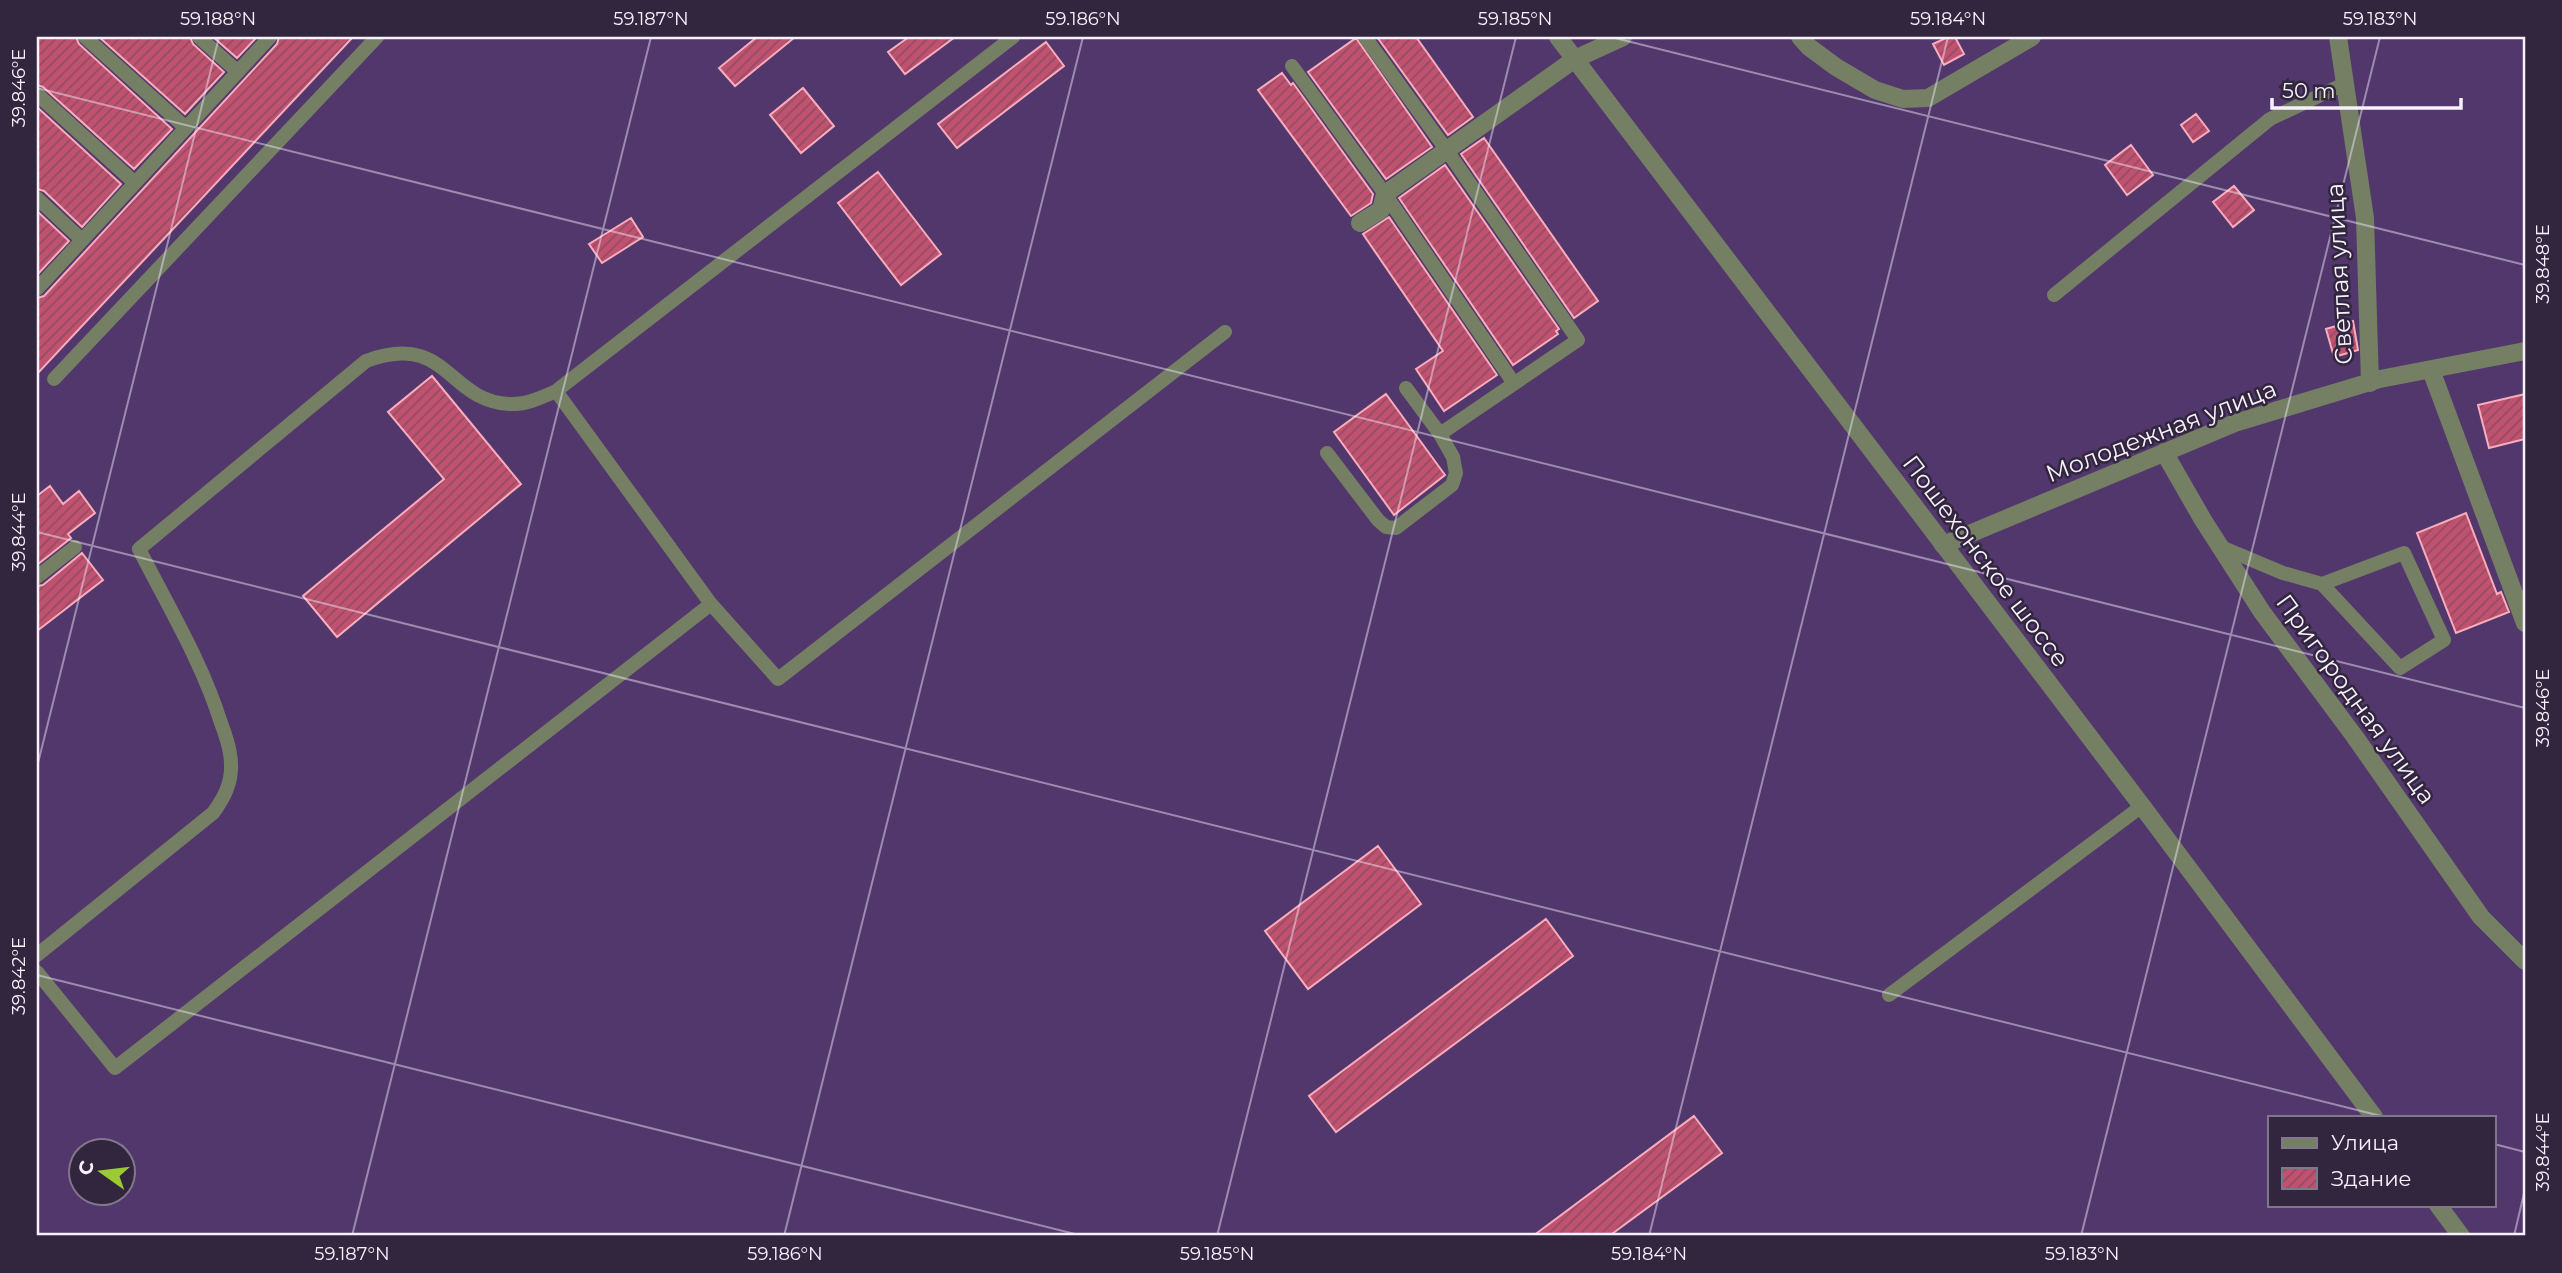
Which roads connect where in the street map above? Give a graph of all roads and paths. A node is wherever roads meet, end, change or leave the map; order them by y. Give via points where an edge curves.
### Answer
1 (85, 37) edge
2 (199, 37) edge
3 (270, 37) edge
4 (377, 37) edge
5 (1013, 37) edge
6 (1365, 37) edge
7 (1558, 37) edge
8 (1623, 37) edge
9 (1800, 37) edge
10 (2032, 37) edge
11 (2338, 37) edge
12 (1575, 60) junction
13 (1292, 66) dead end
14 (238, 72) junction
15 (2344, 84) junction
16 (37, 94) edge
17 (186, 128) junction
18 (1448, 152) junction
19 (135, 183) junction
20 (1385, 194) junction
21 (37, 198) edge
22 (1360, 223) dead end
23 (82, 240) junction
24 (37, 289) edge
25 (2054, 295) dead end
26 (1225, 332) dead end
27 (2525, 351) edge
28 (2431, 370) junction
29 (54, 379) dead end
30 (1513, 382) junction
31 (2370, 383) junction
32 (1406, 388) dead end
33 (556, 391) junction
34 (1440, 434) junction
35 (2164, 452) junction
36 (1327, 453) dead end
37 (1943, 545) junction
38 (75, 547) dead end
39 (2221, 547) junction
40 (37, 577) edge
41 (2322, 584) junction
42 (711, 604) junction
43 (2525, 623) edge
44 (2142, 806) junction
45 (37, 955) edge
46 (2525, 961) edge
47 (37, 972) edge
48 (1889, 995) dead end
49 (2373, 1116) edge
50 (2439, 1206) edge
51 (2461, 1236) edge

1 - 17 lane
2 - 14 lane
3 - 14 lane
4 - 29 lane
5 - 33 lane
6 - 18 lane
7 - 12 street, Пошехонское шоссе
8 - 12 street
9 - 10 street via 1836,67 1875,90 1903,99 1928,98
11 - 15 street, Светлая улица
12 - 18 street
12 - 37 street, Пошехонское шоссе
13 - 20 lane
14 - 17 lane
15 - 25 lane via 2270,119
15 - 31 street, Светлая улица via 2365,218
16 - 19 lane
17 - 19 lane
18 - 20 street
18 - 30 lane via 1578,340
19 - 23 lane
20 - 22 street via 1381,210
20 - 30 lane
21 - 23 lane
23 - 24 lane
26 - 42 lane via 778,679
27 - 28 street, Молодежная улица
28 - 31 street, Молодежная улица
28 - 43 street
30 - 34 lane
31 - 35 street, Молодежная улица via 2235,423
32 - 34 lane
33 - 42 lane
33 - 45 lane via 511,405 481,398 442,366 421,356 399,353 366,361 139,549 211,689 229,747 229,783 213,813
34 - 36 lane via 1453,457 1456,473 1452,485 1396,528 1378,520
35 - 37 street, Молодежная улица
35 - 39 street, Пригородная улица
37 - 44 street, Пошехонское шоссе
38 - 40 lane
39 - 41 lane
39 - 46 street, Пригородная улица via 2262,612 2481,917
41 - 41 lane via 2404,553 2444,640 2400,668
42 - 47 lane via 115,1068
44 - 48 lane
44 - 49 street, Пошехонское шоссе
50 - 51 street

